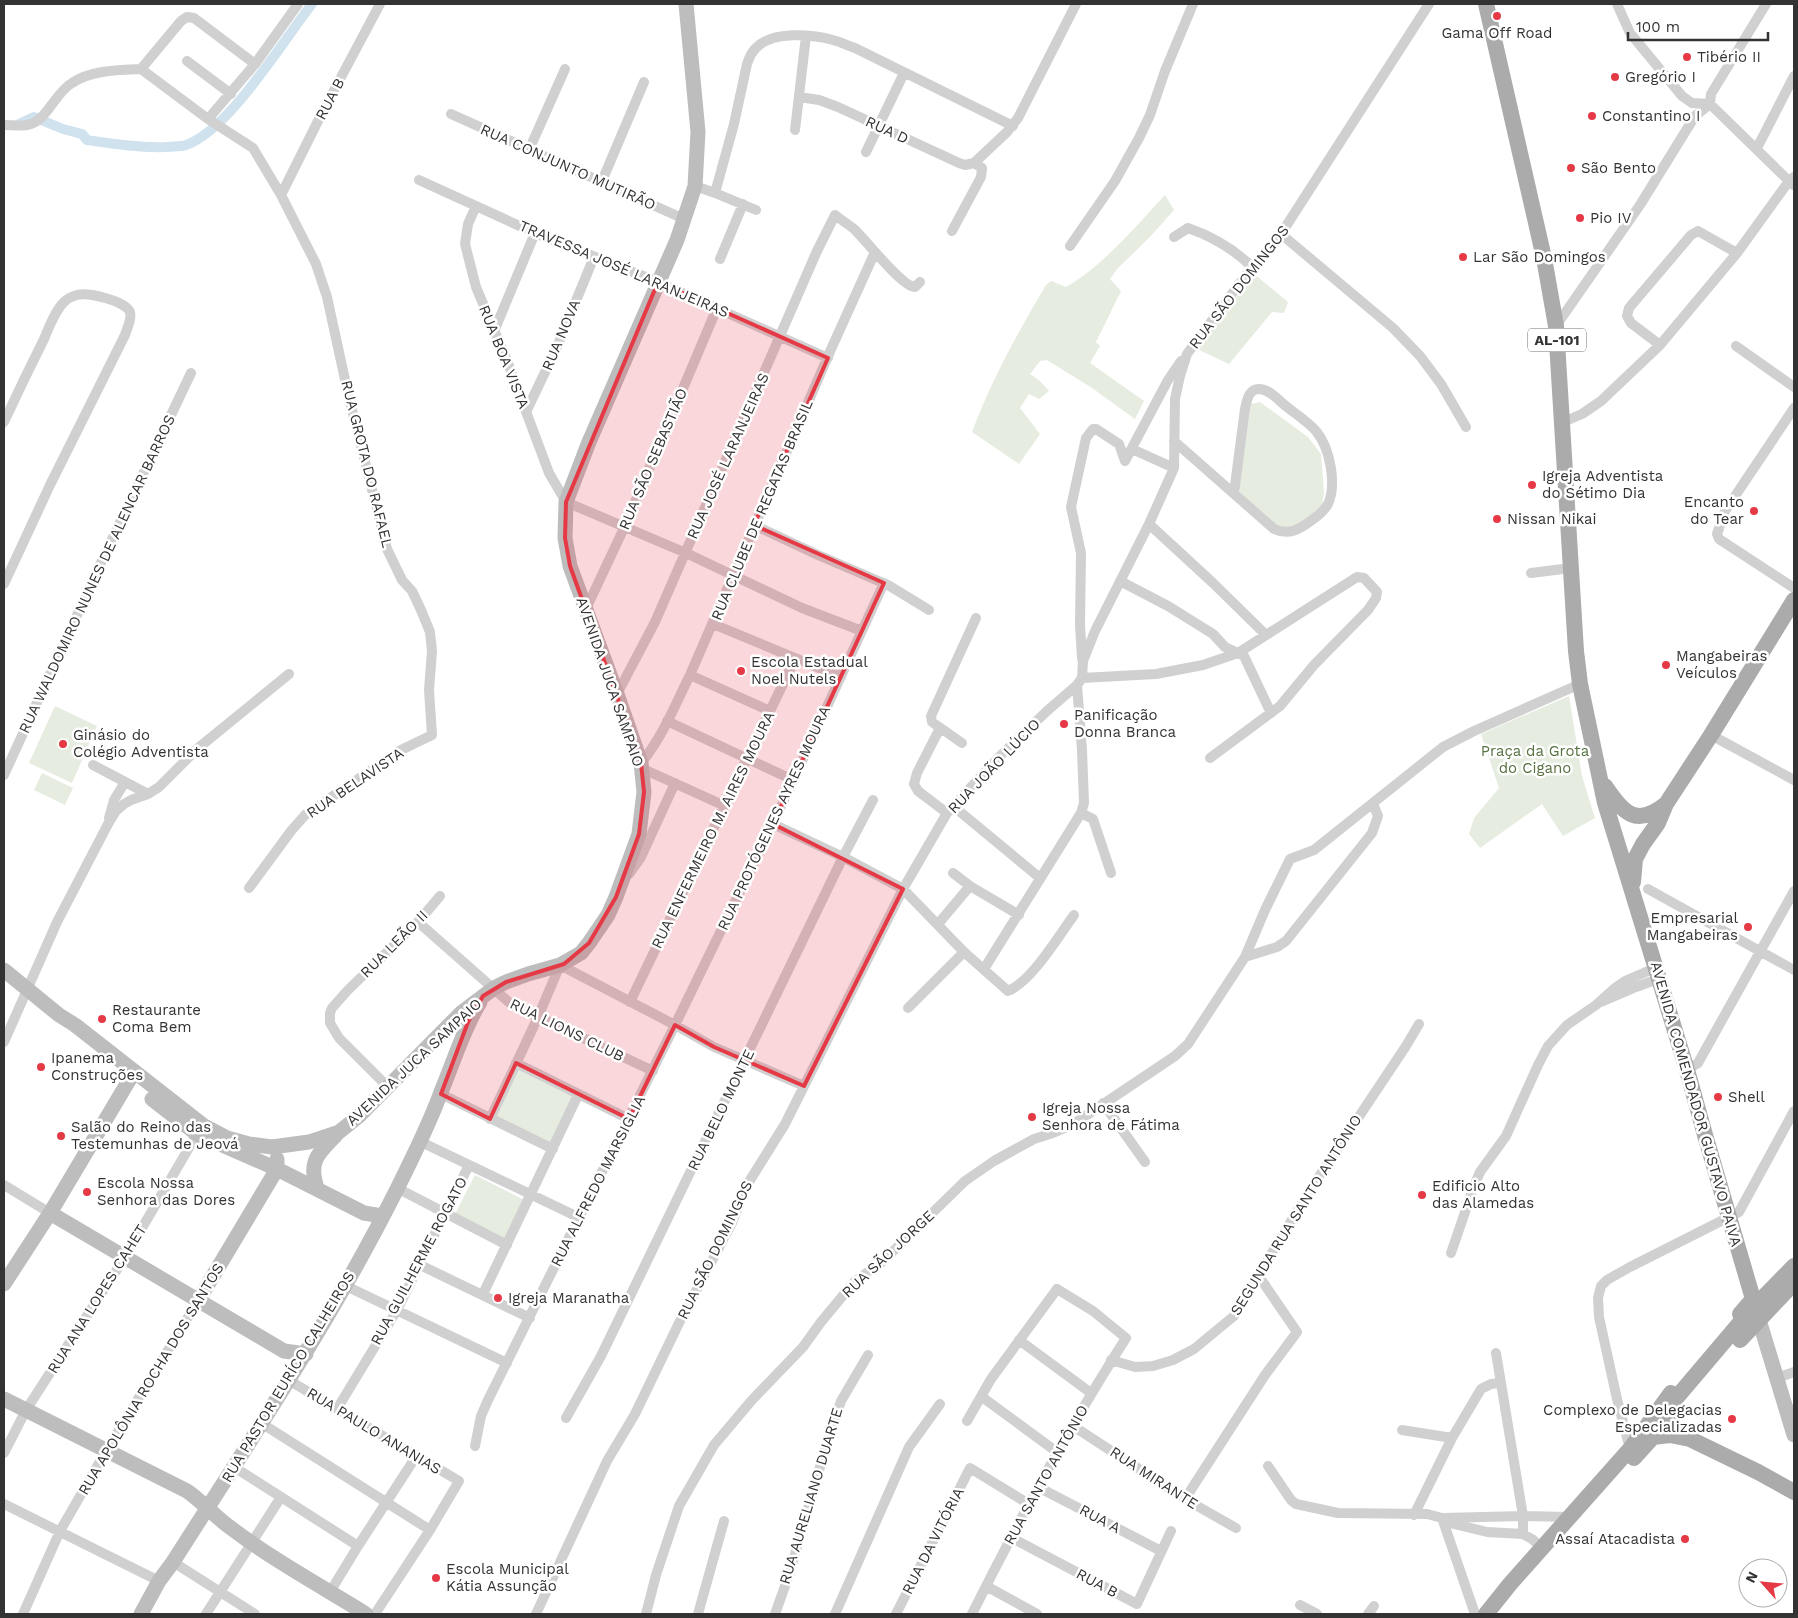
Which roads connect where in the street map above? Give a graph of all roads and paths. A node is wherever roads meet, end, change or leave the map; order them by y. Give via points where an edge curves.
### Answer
1 (298, 4) edge
2 (380, 4) edge
3 (686, 4) edge
4 (1076, 4) edge
5 (1193, 4) edge
6 (1429, 4) edge
7 (1486, 4) edge
8 (1617, 4) edge
9 (1766, 4) edge
10 (806, 36) junction
11 (187, 61) dead end
12 (256, 64) junction
13 (141, 69) junction
14 (565, 70) dead end
15 (904, 73) junction
16 (1794, 76) edge
17 (644, 82) dead end
18 (231, 94) junction
19 (799, 98) junction
20 (1710, 104) junction
21 (451, 114) dead end
22 (212, 122) junction
23 (4, 125) edge
24 (878, 125) junction
25 (1013, 126) junction
26 (795, 130) dead end
27 (1757, 148) junction
28 (529, 150) junction
29 (866, 152) dead end
30 (974, 163) junction
31 (419, 180) dead end
32 (602, 181) junction
33 (1792, 181) edge
34 (695, 186) junction
35 (714, 192) junction
36 (280, 195) junction
37 (743, 204) junction
38 (476, 206) junction
39 (756, 210) dead end
40 (684, 219) junction
41 (952, 231) dead end
42 (534, 233) junction
43 (1281, 234) junction
44 (1174, 237) dead end
45 (1070, 246) dead end
46 (876, 252) junction
47 (1737, 253) junction
48 (594, 257) junction
49 (720, 259) dead end
50 (1252, 266) junction
51 (658, 282) junction
52 (915, 284) dead end
53 (717, 308) junction
54 (1556, 326) junction
55 (494, 329) junction
56 (781, 336) junction
57 (1660, 344) junction
58 (1736, 346) dead end
59 (1187, 354) junction
60 (828, 358) junction
61 (191, 373) dead end
62 (1794, 387) edge
63 (1794, 408) edge
64 (526, 412) junction
65 (4, 422) edge
66 (1562, 422) junction
67 (1466, 428) dead end
68 (1174, 441) junction
69 (1132, 449) junction
70 (1174, 468) junction
71 (1234, 493) junction
72 (566, 502) junction
73 (1149, 524) junction
74 (754, 525) junction
75 (624, 528) junction
76 (686, 552) junction
77 (1571, 568) junction
78 (1530, 573) dead end
79 (733, 575) junction
80 (1120, 580) junction
81 (884, 583) junction
82 (4, 584) edge
83 (1794, 588) edge
84 (1794, 600) edge
85 (586, 609) junction
86 (929, 610) dead end
87 (976, 618) dead end
88 (713, 624) junction
89 (862, 631) junction
90 (1265, 634) junction
91 (1238, 653) junction
92 (795, 659) junction
93 (1083, 661) junction
94 (289, 674) dead end
95 (690, 675) junction
96 (841, 677) junction
97 (1080, 682) junction
98 (1580, 684) junction
99 (618, 694) junction
100 (770, 711) junction
101 (1271, 713) junction
102 (667, 721) junction
103 (940, 728) junction
104 (432, 735) joint
105 (1711, 735) junction
106 (962, 743) dead end
107 (1210, 758) dead end
108 (746, 759) junction
109 (93, 765) dead end
110 (641, 766) junction
111 (4, 775) edge
112 (793, 780) junction
113 (1794, 780) edge
114 (125, 782) junction
115 (1602, 782) junction
116 (675, 783) junction
117 (148, 794) junction
118 (873, 800) dead end
119 (1373, 804) junction
120 (1666, 804) junction
121 (725, 806) junction
122 (950, 810) junction
123 (1081, 813) junction
124 (108, 824) junction
125 (773, 824) junction
126 (842, 857) junction
127 (953, 873) dead end
128 (1111, 873) dead end
129 (1040, 878) junction
130 (970, 886) junction
131 (620, 887) junction
132 (249, 888) dead end
133 (1640, 888) junction
134 (903, 889) junction
135 (1794, 891) edge
136 (440, 896) dead end
137 (1019, 915) junction
138 (1074, 915) dead end
139 (418, 922) junction
140 (938, 924) junction
141 (964, 952) junction
142 (1761, 952) junction
143 (1245, 958) junction
144 (560, 965) junction
145 (4, 970) edge
146 (984, 970) junction
147 (1794, 970) edge
148 (1657, 973) junction
149 (27, 988) junction
150 (489, 992) junction
151 (630, 1002) junction
152 (908, 1008) dead end
153 (538, 1017) junction
154 (1419, 1024) dead end
155 (675, 1025) junction
156 (435, 1038) junction
157 (4, 1042) edge
158 (457, 1052) junction
159 (744, 1061) junction
160 (516, 1063) junction
161 (1687, 1070) junction
162 (653, 1071) junction
163 (131, 1076) junction
164 (804, 1086) junction
165 (388, 1087) junction
166 (441, 1094) junction
167 (578, 1095) junction
168 (1103, 1103) junction
169 (1794, 1111) edge
170 (490, 1119) junction
171 (629, 1119) junction
172 (339, 1132) junction
173 (198, 1134) junction
174 (419, 1141) junction
175 (272, 1147) junction
176 (553, 1149) junction
177 (1145, 1162) dead end
178 (469, 1165) junction
179 (277, 1169) junction
180 (4, 1185) edge
181 (317, 1188) junction
182 (397, 1188) junction
183 (531, 1195) junction
184 (50, 1213) junction
185 (445, 1213) junction
186 (580, 1218) junction
187 (1729, 1218) junction
188 (379, 1223) junction
189 (507, 1245) junction
190 (1451, 1253) dead end
191 (125, 1258) junction
192 (418, 1264) junction
193 (1794, 1266) edge
194 (1258, 1276) junction
195 (1794, 1283) edge
196 (4, 1284) edge
197 (346, 1286) junction
198 (1794, 1293) edge
199 (483, 1294) junction
200 (1753, 1299) junction
201 (198, 1301) junction
202 (397, 1310) junction
203 (530, 1318) junction
204 (1761, 1324) junction
205 (1019, 1340) junction
206 (284, 1352) junction
207 (1496, 1353) dead end
208 (306, 1354) junction
209 (868, 1354) dead end
210 (1111, 1360) junction
211 (507, 1363) junction
212 (1794, 1372) edge
213 (293, 1375) junction
214 (1777, 1378) junction
215 (1500, 1383) junction
216 (1090, 1393) junction
217 (982, 1397) junction
218 (4, 1399) edge
219 (940, 1404) dead end
220 (337, 1409) junction
221 (26, 1410) junction
222 (1669, 1413) junction
223 (566, 1418) dead end
224 (967, 1422) dead end
225 (261, 1423) junction
226 (1073, 1426) junction
227 (1793, 1428) edge
228 (1402, 1430) dead end
229 (1452, 1438) junction
230 (1653, 1438) junction
231 (474, 1446) dead end
232 (1630, 1449) junction
233 (106, 1451) junction
234 (1057, 1452) junction
235 (4, 1453) edge
236 (417, 1455) junction
237 (1268, 1466) dead end
238 (234, 1467) junction
239 (1038, 1487) junction
240 (1794, 1492) edge
241 (281, 1497) junction
242 (1184, 1499) junction
243 (386, 1502) junction
244 (4, 1504) edge
245 (1029, 1504) junction
246 (208, 1508) junction
247 (1414, 1515) junction
248 (1523, 1516) junction
249 (1570, 1517) junction
250 (1442, 1518) junction
251 (724, 1521) dead end
252 (1236, 1528) dead end
253 (430, 1530) junction
254 (60, 1531) junction
255 (1171, 1531) dead end
256 (1523, 1534) junction
257 (1012, 1538) junction
258 (252, 1543) junction
259 (358, 1546) junction
260 (1542, 1548) junction
261 (1161, 1551) junction
262 (173, 1562) junction
263 (159, 1581) junction
264 (986, 1586) junction
265 (219, 1592) junction
266 (330, 1592) junction
267 (1300, 1605) dead end
268 (23, 1614) edge
269 (141, 1614) edge
270 (206, 1614) edge
271 (255, 1614) edge
272 (366, 1614) edge
273 (375, 1614) edge
274 (536, 1614) edge
275 (646, 1614) edge
276 (698, 1614) edge
277 (774, 1614) edge
278 (835, 1614) edge
279 (896, 1614) edge
280 (972, 1614) edge
281 (1037, 1614) edge
282 (1317, 1614) edge
283 (1475, 1614) edge
284 (1486, 1614) edge
285 (1497, 1614) edge

1 - 12 street
2 - 36 street, RUA B
3 - 34 main road, AVENIDA JUCA SAMPAIO via 698,132
4 - 25 street
5 - 45 street via 1139,138 1115,181
6 - 43 street, RUA SÃO DOMINGOS
7 - 54 main road, AVENIDA COMENDADOR GUSTAVO PAIVA / AL-101 via 1544,258
8 - 20 street via 1630,33 1682,96 1692,103
9 - 20 street via 1711,94
10 - 15 street via 856,48
10 - 19 street
10 - 35 street via 788,35 764,41 751,54
11 - 18 street
12 - 13 street via 194,18 185,18
12 - 18 street
13 - 22 street, RUA GROTA DO RAFAEL
13 - 23 street via 102,72 72,82 39,120 32,124
14 - 28 street
15 - 24 street
15 - 25 street
16 - 27 street
17 - 32 street
18 - 22 street
19 - 24 street, RUA D via 819,100
19 - 26 street
20 - 27 street
20 - 54 street via 1695,116 1640,205
21 - 28 street, RUA CONJUNTO MUTIRÃO
22 - 36 street, RUA GROTA DO RAFAEL via 253,148
24 - 29 street
24 - 30 street, RUA D via 965,166
25 - 30 street
27 - 33 street
28 - 32 street, RUA CONJUNTO MUTIRÃO
30 - 41 street via 982,168 981,177
31 - 38 street, TRAVESSA JOSÉ LARANJEIRAS
32 - 40 street, RUA CONJUNTO MUTIRÃO
33 - 47 street
34 - 35 street
34 - 40 main road, AVENIDA JUCA SAMPAIO
35 - 37 street
36 - 104 street, RUA GROTA DO RAFAEL via 316,264 327,297 387,549 402,580 412,591 430,632
37 - 39 street
37 - 49 street
38 - 42 street, TRAVESSA JOSÉ LARANJEIRAS
38 - 55 street, RUA BOA VISTA via 468,224 465,244 476,287
40 - 51 main road, AVENIDA JUCA SAMPAIO
42 - 48 street, TRAVESSA JOSÉ LARANJEIRAS
42 - 55 street
43 - 50 street, RUA SÃO DOMINGOS via 1272,248
43 - 67 street via 1393,328 1420,356 1441,384
44 - 50 street via 1188,228 1206,234
46 - 52 street
46 - 56 street, RUA JOSÉ LARANJEIRAS via 853,228 835,216
46 - 60 street, RUA CLUBE DE REGATAS BRASIL
47 - 57 street
47 - 57 street via 1698,231 1691,235 1629,308 1627,316 1631,322
48 - 51 street, TRAVESSA JOSÉ LARANJEIRAS
48 - 64 street, RUA NOVA
50 - 59 street, RUA SÃO DOMINGOS
51 - 53 street, TRAVESSA JOSÉ LARANJEIRAS
51 - 72 main road, AVENIDA JUCA SAMPAIO
53 - 56 street, TRAVESSA JOSÉ LARANJEIRAS
53 - 75 street, RUA SÃO SEBASTIÃO
54 - 66 main road, AVENIDA COMENDADOR GUSTAVO PAIVA / AL-101
55 - 64 street, RUA BOA VISTA
56 - 60 street, TRAVESSA JOSÉ LARANJEIRAS
56 - 76 street, RUA JOSÉ LARANJEIRAS
57 - 66 street via 1601,401
58 - 62 street
59 - 68 street, RUA SÃO DOMINGOS via 1175,399
59 - 69 street via 1168,380
60 - 74 street, RUA CLUBE DE REGATAS BRASIL
61 - 111 street, RUA WALDOMIRO NUNES DE ALENCAR BARROS
63 - 83 street via 1725,511 1717,534 1719,539
64 - 72 street, RUA BOA VISTA via 550,474
65 - 82 street via 66,300 78,294 92,296 112,300 130,312 130,320 118,347
66 - 77 main road, AVENIDA COMENDADOR GUSTAVO PAIVA / AL-101
68 - 70 street, RUA SÃO DOMINGOS
68 - 71 street
69 - 70 street
69 - 93 street via 1126,460 1120,444 1103,432 1093,429 1086,438 1071,506 1082,553 1080,624
70 - 73 street, RUA SÃO DOMINGOS
71 - 71 street via 1248,397 1251,392 1264,390 1317,432 1328,451 1332,472 1330,496 1327,505 1314,519 1298,530 1283,533 1274,529
72 - 75 street
72 - 85 main road, AVENIDA JUCA SAMPAIO via 566,553
73 - 80 street, RUA SÃO DOMINGOS
73 - 90 street
74 - 79 street, RUA CLUBE DE REGATAS BRASIL
74 - 81 street
75 - 76 street
75 - 85 street, RUA SÃO SEBASTIÃO
76 - 79 street
76 - 99 street, RUA JOSÉ LARANJEIRAS
77 - 78 street
77 - 98 main road, AVENIDA COMENDADOR GUSTAVO PAIVA / AL-101
79 - 88 street, RUA CLUBE DE REGATAS BRASIL
79 - 89 street via 802,608
80 - 91 street via 1168,606
80 - 93 street, RUA SÃO DOMINGOS
81 - 86 street
81 - 89 street, RUA PROTÓGENES AYRES MOURA
84 - 105 main road
85 - 99 main road, AVENIDA JUCA SAMPAIO
87 - 103 street via 931,713 932,722
88 - 92 street
88 - 95 street, RUA CLUBE DE REGATAS BRASIL
89 - 96 street, RUA PROTÓGENES AYRES MOURA
90 - 91 street
90 - 101 street via 1358,577 1364,578 1376,590 1376,598 1368,610
91 - 97 street via 1203,665 1156,674
91 - 101 street via 1244,656
92 - 96 street
92 - 100 street, RUA ENFERMEIRO M. AIRES MOURA
93 - 97 street, RUA SÃO DOMINGOS
94 - 117 street via 196,749
95 - 100 street
95 - 102 street, RUA CLUBE DE REGATAS BRASIL
96 - 112 street, RUA PROTÓGENES AYRES MOURA
97 - 122 street, RUA JOÃO LÚCIO via 999,757
97 - 123 street, RUA SÃO DOMINGOS via 1084,803
98 - 115 main road, AVENIDA COMENDADOR GUSTAVO PAIVA / AL-101
98 - 119 street, RUA SÃO JORGE via 1448,744
99 - 110 main road, AVENIDA JUCA SAMPAIO
100 - 108 street, RUA ENFERMEIRO M. AIRES MOURA
101 - 107 street
102 - 108 street
102 - 110 street, RUA CLUBE DE REGATAS BRASIL
103 - 106 street
103 - 122 street via 914,784 918,791
104 - 132 street, RUA BELAVISTA via 401,750 305,815
105 - 113 street
105 - 120 main road
108 - 112 street
108 - 121 street, RUA ENFERMEIRO M. AIRES MOURA
109 - 114 street
110 - 116 street
110 - 131 main road, AVENIDA JUCA SAMPAIO via 644,792 640,834
112 - 125 street, RUA PROTÓGENES AYRES MOURA
114 - 117 street
114 - 124 street via 114,800
115 - 120 main road via 1620,808 1635,816 1652,813
115 - 133 main road, AVENIDA COMENDADOR GUSTAVO PAIVA via 1621,858
116 - 121 street
116 - 131 street via 641,857
117 - 124 street via 124,804
118 - 126 street, RUA BELO MONTE
119 - 143 street, RUA SÃO JORGE via 1314,850 1290,859
119 - 143 street via 1378,816 1372,833 1286,941
120 - 133 main road via 1635,859
121 - 151 street, RUA ENFERMEIRO M. AIRES MOURA
122 - 129 street
122 - 134 street, RUA JOÃO LÚCIO
123 - 128 street via 1093,819
123 - 129 street
124 - 149 street
125 - 126 street
125 - 155 street, RUA PROTÓGENES AYRES MOURA
126 - 134 street
126 - 159 street, RUA BELO MONTE
127 - 130 street
129 - 137 street
130 - 137 street
130 - 140 street
131 - 144 main road, AVENIDA JUCA SAMPAIO via 608,915 590,943 581,953
133 - 142 street
133 - 148 main road, AVENIDA COMENDADOR GUSTAVO PAIVA
134 - 140 street
134 - 164 street, RUA SÃO DOMINGOS
135 - 142 street
136 - 139 street, RUA LEÃO II
137 - 146 street
138 - 146 street via 1029,975 1014,988 1008,991
139 - 150 street, RUA LIONS CLUB
139 - 165 street, RUA LEÃO II via 348,990 332,1008 329,1018 339,1038
140 - 141 street
141 - 146 street
141 - 152 street
142 - 147 street
142 - 161 street via 1698,1063
143 - 168 street, RUA SÃO JORGE via 1188,1044
144 - 150 main road, AVENIDA JUCA SAMPAIO via 506,982
144 - 151 street
144 - 153 street
145 - 149 main road, AVENIDA JUCA SAMPAIO
148 - 161 main road, AVENIDA COMENDADOR GUSTAVO PAIVA
148 - 190 street via 1625,981 1567,1025 1548,1046 1506,1136 1480,1172
149 - 157 street
149 - 163 main road, AVENIDA JUCA SAMPAIO via 75,1025
150 - 153 street, RUA LIONS CLUB
150 - 156 main road, AVENIDA JUCA SAMPAIO
150 - 158 main road, RUA PASTOR EURÍCO CALHEIROS via 468,1022
151 - 155 street
153 - 160 street
153 - 162 street, RUA LIONS CLUB
154 - 194 street, SEGUNDA RUA SANTO ANTÔNIO via 1308,1193
155 - 159 street
155 - 162 street, RUA ALFREDO MARSIGLIA
156 - 158 main road via 448,1040
156 - 165 main road, AVENIDA JUCA SAMPAIO
158 - 166 main road, RUA PASTOR EURÍCO CALHEIROS
159 - 164 street
159 - 223 street, RUA BELO MONTE via 601,1356
160 - 167 street
160 - 170 street
161 - 187 main road, AVENIDA COMENDADOR GUSTAVO PAIVA
162 - 171 street, RUA ALFREDO MARSIGLIA
163 - 173 main road, AVENIDA JUCA SAMPAIO
163 - 175 main road, AVENIDA JUCA SAMPAIO via 227,1138
163 - 184 main road
164 - 274 street, RUA SÃO DOMINGOS via 781,1131 747,1185 728,1230 583,1511
165 - 172 main road, AVENIDA JUCA SAMPAIO
166 - 170 street
166 - 174 main road, RUA PASTOR EURÍCO CALHEIROS
167 - 171 street
167 - 176 street
168 - 177 street
168 - 275 street, RUA SÃO JORGE via 1072,1125 1034,1139 965,1181 881,1263 855,1281 803,1348 714,1445 679,1506
169 - 187 street via 1744,1206
170 - 176 street
171 - 186 street, RUA ALFREDO MARSIGLIA
172 - 175 main road, AVENIDA JUCA SAMPAIO via 310,1142
172 - 181 main road via 314,1160 312,1175
173 - 179 main road, AVENIDA JUCA SAMPAIO
173 - 191 street, RUA ANA LOPES CAHET
174 - 178 street
174 - 182 main road, RUA PASTOR EURÍCO CALHEIROS
175 - 179 main road
176 - 183 street
178 - 183 street
178 - 185 street, RUA GUILHERME ROGATO
179 - 181 main road, AVENIDA JUCA SAMPAIO
179 - 201 main road, RUA APOLÔNIA ROCHA DOS SANTOS
180 - 184 street
181 - 188 main road, AVENIDA JUCA SAMPAIO
182 - 185 street
182 - 188 main road, RUA PASTOR EURÍCO CALHEIROS
183 - 186 street
183 - 189 street
184 - 191 main road
184 - 196 main road
185 - 189 street
185 - 192 street, RUA GUILHERME ROGATO
186 - 203 street, RUA ALFREDO MARSIGLIA
187 - 200 main road, AVENIDA COMENDADOR GUSTAVO PAIVA
187 - 232 street via 1630,1267 1601,1286 1599,1317
188 - 197 main road, RUA PASTOR EURÍCO CALHEIROS
189 - 199 street
191 - 201 main road
191 - 221 street, RUA ANA LOPES CAHET
192 - 199 street
192 - 202 street, RUA GUILHERME ROGATO
193 - 222 main road, bridge via 1750,1311
194 - 210 street, SEGUNDA RUA SANTO ANTÔNIO via 1234,1316 1194,1349 1153,1366 1136,1367
194 - 242 street via 1297,1332
195 - 222 main road, bridge
197 - 202 street
197 - 208 main road, RUA PASTOR EURÍCO CALHEIROS
198 - 204 main road
199 - 203 street
200 - 204 main road, AVENIDA COMENDADOR GUSTAVO PAIVA
200 - 232 main road via 1661,1405
201 - 206 main road
201 - 233 street, RUA APOLÔNIA ROCHA DOS SANTOS
202 - 211 street
202 - 220 street, RUA GUILHERME ROGATO
203 - 211 street, RUA ALFREDO MARSIGLIA
204 - 214 main road, AVENIDA COMENDADOR GUSTAVO PAIVA
205 - 210 street, RUA SANTO ANTÔNIO via 1057,1288 1126,1338
205 - 216 street
205 - 217 street
206 - 208 main road
206 - 213 main road via 293,1360
207 - 215 street
208 - 213 main road, RUA PASTOR EURÍCO CALHEIROS
209 - 277 street, RUA AURELIANO DUARTE via 841,1400 790,1572
210 - 216 street, RUA SANTO ANTÔNIO
211 - 231 street, RUA ALFREDO MARSIGLIA via 481,1416
212 - 214 street
213 - 220 street, RUA PAULO ANANIAS
213 - 225 main road, RUA PASTOR EURÍCO CALHEIROS
214 - 227 main road, AVENIDA COMENDADOR GUSTAVO PAIVA
215 - 229 street via 1481,1389
215 - 248 street
216 - 226 street, RUA SANTO ANTÔNIO
217 - 224 street
217 - 234 street
218 - 221 main road
219 - 278 street via 909,1447
220 - 236 street, RUA PAULO ANANIAS
221 - 233 main road
221 - 235 street, RUA ANA LOPES CAHET
222 - 230 main road
222 - 232 main road
225 - 238 main road, RUA PASTOR EURÍCO CALHEIROS
225 - 243 street
226 - 234 street, RUA SANTO ANTÔNIO
226 - 242 street, RUA MIRANTE
228 - 229 street
229 - 247 street
230 - 240 main road via 1670,1435 1690,1439
230 - 285 main road
232 - 249 main road
233 - 246 main road via 187,1491
233 - 254 street, RUA APOLÔNIA ROCHA DOS SANTOS
234 - 239 street, RUA SANTO ANTÔNIO
236 - 243 street
236 - 253 street, RUA PAULO ANANIAS via 459,1481
237 - 247 street via 1296,1504 1338,1513
238 - 241 street
238 - 246 main road, RUA PASTOR EURÍCO CALHEIROS
239 - 245 street, RUA SANTO ANTÔNIO
239 - 261 street, RUA A
241 - 258 street
241 - 259 street
242 - 252 street, RUA MIRANTE
243 - 253 street
243 - 259 street
244 - 254 street
245 - 257 street, RUA SANTO ANTÔNIO
245 - 279 street, RUA DA VITÓRIA via 970,1468
246 - 258 main road
246 - 262 main road, RUA PASTOR EURÍCO CALHEIROS
247 - 250 street
248 - 249 street
248 - 250 street
248 - 256 street
249 - 260 main road
250 - 256 street via 1487,1532
250 - 283 street
251 - 276 street
253 - 273 street
254 - 263 street
254 - 268 street, RUA APOLÔNIA ROCHA DOS SANTOS
255 - 261 street, RUA B
256 - 260 street
257 - 261 street, RUA B via 1137,1604
257 - 264 street, RUA SANTO ANTÔNIO
258 - 265 street
258 - 266 main road
259 - 266 street
260 - 284 main road
262 - 263 main road, RUA PASTOR EURÍCO CALHEIROS
262 - 265 street
263 - 269 main road, RUA PASTOR EURÍCO CALHEIROS
264 - 280 street, RUA SANTO ANTÔNIO
264 - 281 street
265 - 270 street
265 - 271 street
266 - 272 main road
267 - 282 street

